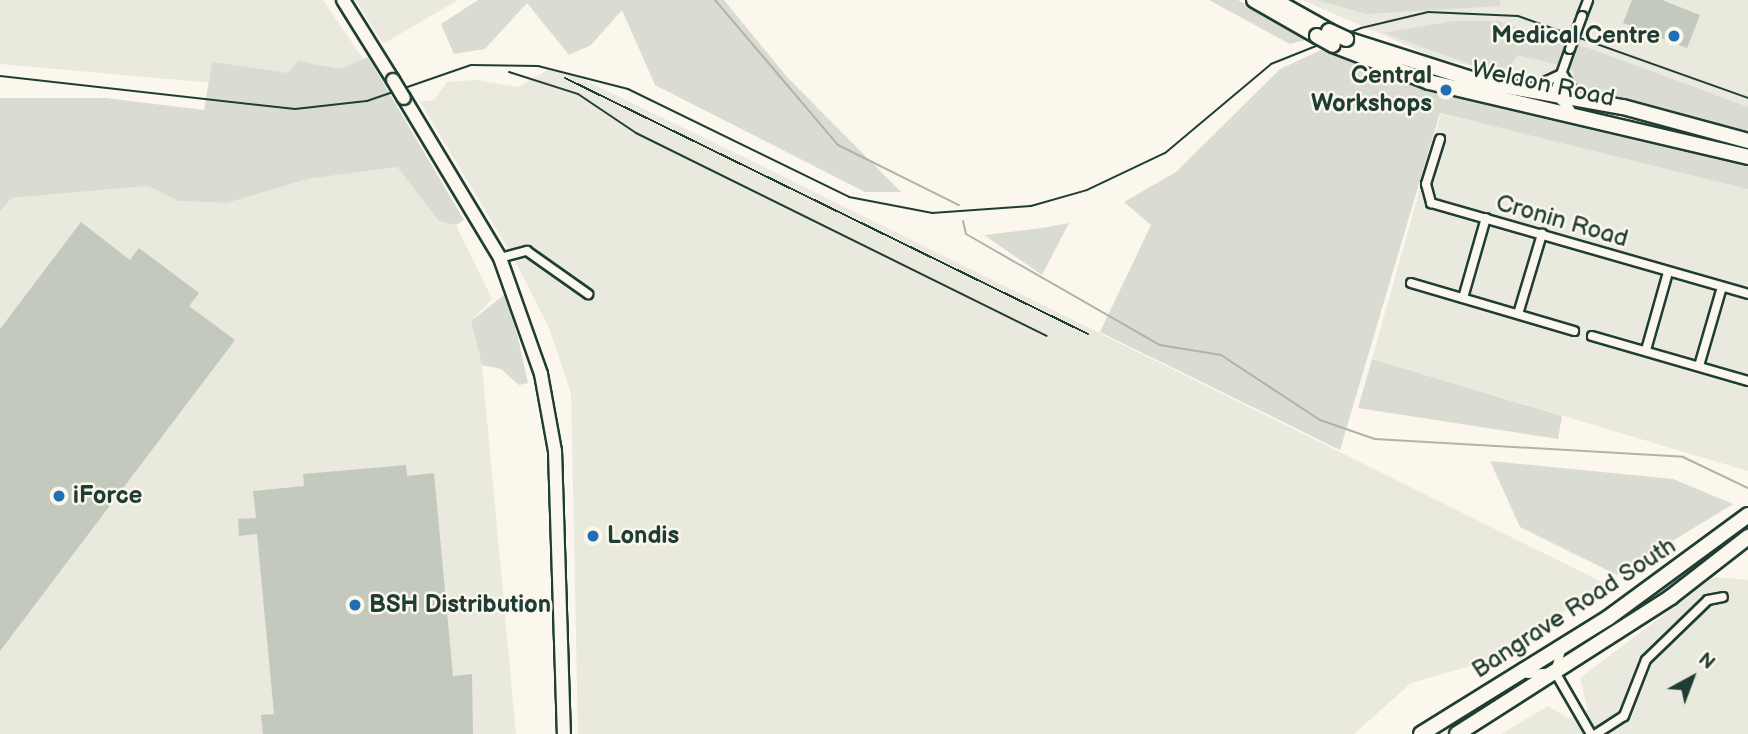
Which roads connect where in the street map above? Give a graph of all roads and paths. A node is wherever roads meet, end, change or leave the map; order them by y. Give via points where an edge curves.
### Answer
1 (343, 0) edge
2 (1254, 0) edge
3 (1274, 0) edge
4 (1588, 0) edge
5 (1331, 38) junction
6 (1562, 73) junction
7 (1527, 89) junction
8 (1554, 94) junction
9 (1579, 99) junction
10 (1589, 116) junction
11 (1440, 139) dead end
12 (1748, 141) edge
13 (1748, 157) edge
14 (1486, 218) junction
15 (1542, 234) junction
16 (500, 258) junction
17 (1668, 272) junction
18 (1411, 283) dead end
19 (1722, 287) junction
20 (587, 294) dead end
21 (1748, 294) edge
22 (1463, 298) junction
23 (1518, 314) junction
24 (1574, 331) dead end
25 (1592, 336) dead end
26 (1646, 350) junction
27 (1699, 366) junction
28 (1748, 381) edge
29 (1748, 515) edge
30 (1748, 537) edge
31 (1723, 597) dead end
32 (1567, 643) junction
33 (1555, 672) junction
34 (1494, 689) junction
35 (564, 734) edge
36 (1421, 734) edge
37 (1457, 734) edge
38 (1593, 734) edge

1 - 16 main road, bridge
2 - 5 highway, Weldon Road
3 - 5 highway, Weldon Road
4 - 6 street, bridge
5 - 7 highway, Weldon Road via 1408,63
5 - 10 highway, Weldon Road via 1429,82
6 - 7 street
6 - 8 street
6 - 9 street
7 - 8 highway, Weldon Road
8 - 9 highway, Weldon Road
8 - 10 street via 1561,106
9 - 12 highway, Weldon Road
10 - 13 highway, Weldon Road
11 - 14 street, Cronin Road via 1425,196
14 - 15 street, Cronin Road
14 - 22 street
15 - 17 street, Cronin Road
15 - 23 street
16 - 20 street via 527,251
16 - 35 main road via 532,337 555,451
17 - 19 street, Cronin Road
17 - 26 street
18 - 22 street
19 - 21 street, Cronin Road
19 - 27 street
22 - 23 street
23 - 24 street
25 - 26 street
26 - 27 street
27 - 28 street
29 - 32 highway, Bangrave Road South
30 - 33 highway, Bangrave Road South
31 - 38 street via 1708,600 1646,660 1624,716
32 - 33 street
32 - 34 highway, Bangrave Road South
33 - 34 street via 1538,670
33 - 37 highway, Bangrave Road South
33 - 38 street
34 - 36 highway, Bangrave Road South

